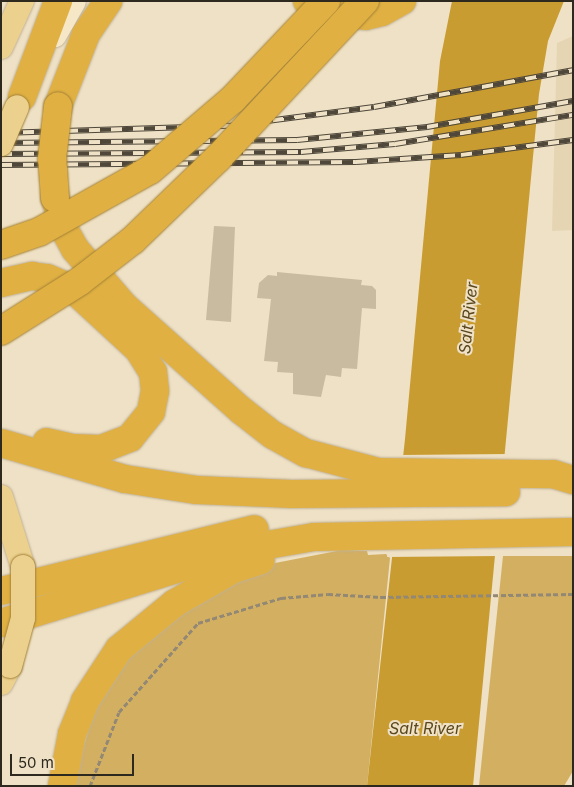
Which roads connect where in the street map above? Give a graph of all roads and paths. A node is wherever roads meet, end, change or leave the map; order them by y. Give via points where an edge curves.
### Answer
1 (22, 1) edge
2 (58, 1) edge
3 (75, 1) edge
4 (307, 1) edge
5 (326, 1) edge
6 (365, 1) edge
7 (402, 1) edge
8 (106, 6) edge
9 (1, 47) edge
10 (20, 102) junction
11 (1, 144) edge
12 (1, 245) edge
13 (1, 283) edge
14 (1, 331) edge
15 (1, 433) edge
16 (1, 442) edge
17 (573, 480) edge
18 (573, 491) edge
19 (1, 497) edge
20 (515, 504) junction
21 (385, 511) junction
22 (573, 525) edge
23 (573, 532) edge
24 (1, 591) edge
25 (573, 594) edge
26 (1, 623) edge
27 (5, 674) edge
28 (62, 786) edge
29 (90, 786) edge

1 - 9 main road
2 - 10 highway
3 - 10 main road
4 - 7 highway via 329,12 366,16
5 - 12 highway, bridge via 233,99 150,170 39,232
6 - 14 highway, bridge via 218,158 133,240 80,281
8 - 21 highway, bridge via 86,34 58,106 52,159 55,198 64,229 106,288 242,411 273,435 306,453 341,465
10 - 11 main road, bridge
13 - 15 highway via 32,276 47,278 73,290 139,350 153,372 155,390 146,422 130,438 111,447 72,448
16 - 21 highway via 125,479 182,488 292,494
17 - 20 highway via 554,474
18 - 20 highway
19 - 27 main road, bridge via 23,568 23,618
20 - 21 highway
20 - 21 highway
20 - 22 highway
20 - 23 highway
21 - 24 highway via 233,533
21 - 26 highway via 314,537 238,550
21 - 28 highway via 338,545 256,561 234,569 155,616 119,650 94,683 72,734
25 - 29 path via 381,597 328,594 281,598 198,623 119,712

